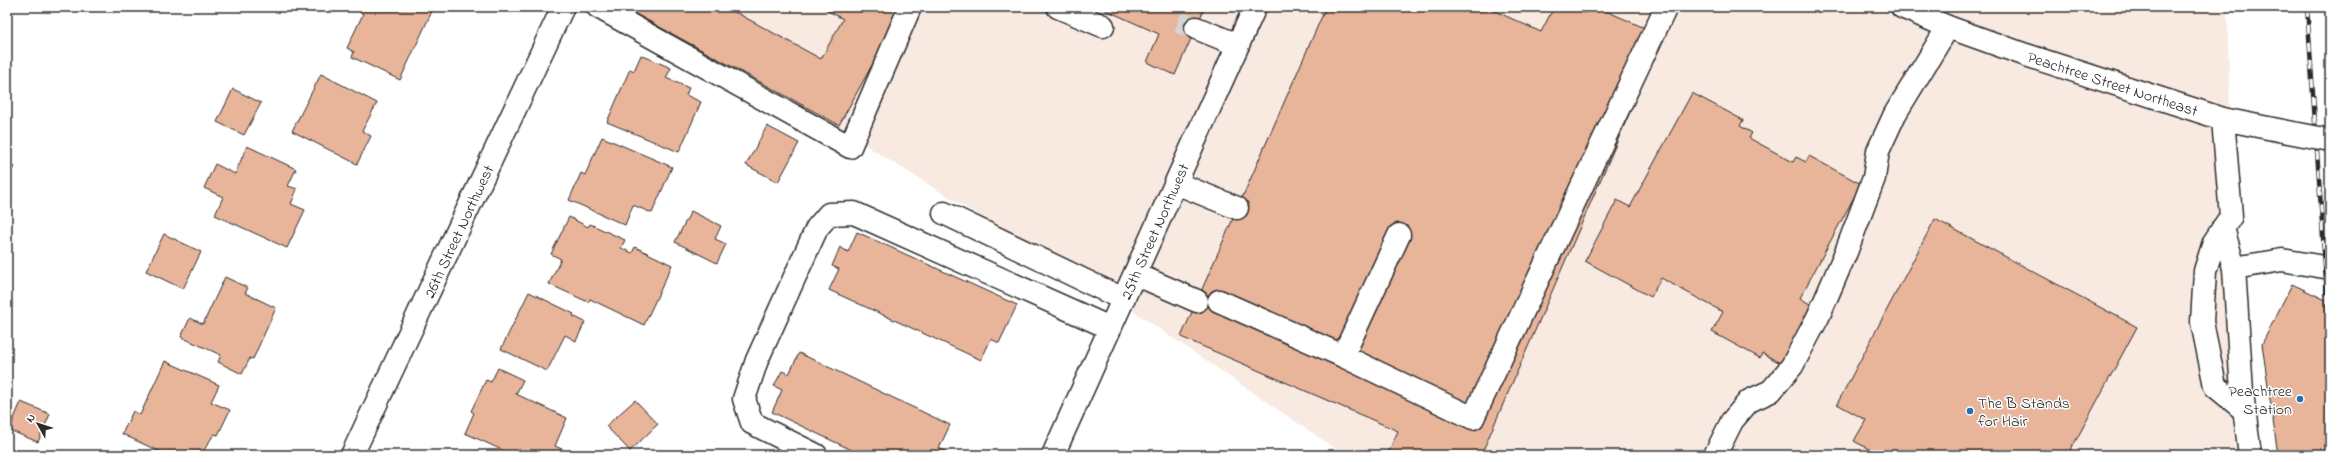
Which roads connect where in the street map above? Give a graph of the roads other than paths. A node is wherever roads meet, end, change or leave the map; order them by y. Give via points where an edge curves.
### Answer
1 (563, 7) edge
2 (598, 7) edge
3 (910, 7) edge
4 (1058, 7) edge
5 (1255, 7) edge
6 (1666, 7) edge
7 (1902, 7) edge
8 (1103, 26) dead end
9 (1948, 27) junction
10 (1196, 28) tunnel mouth
11 (1238, 45) junction
12 (2223, 119) junction
13 (2330, 140) edge
14 (1176, 183) junction
15 (1237, 208) dead end
16 (944, 213) dead end
17 (2223, 228) junction
18 (1399, 235) dead end
19 (2234, 268) junction
20 (2330, 268) edge
21 (1135, 274) junction
22 (1123, 299) junction
23 (1197, 301) dead end
24 (1219, 301) dead end
25 (1110, 328) junction
26 (1343, 356) junction
27 (2244, 410) junction
28 (352, 455) edge
29 (816, 455) edge
30 (1053, 455) edge
31 (1715, 455) edge
32 (2250, 455) edge

1 - 28 main road, 26th Street Northwest
2 - 3 main road via 850,147
4 - 8 main road
5 - 11 main road, 25th Street Northwest
6 - 26 main road via 1473,418
7 - 9 main road, Peachtree Street Northeast
9 - 12 main road, Peachtree Street Northeast
9 - 31 main road via 1895,114 1878,151 1874,178 1846,252 1818,316 1792,366 1771,391 1749,401 1732,422
10 - 11 main road
11 - 14 main road, 25th Street Northwest
12 - 13 main road, Peachtree Street Northeast, bridge
12 - 17 main road via 2231,216
14 - 15 main road
14 - 21 main road, 25th Street Northwest
16 - 22 main road
17 - 19 main road
17 - 27 main road via 2214,242 2205,271 2202,322 2215,386
18 - 26 main road
19 - 20 main road via 2282,260
19 - 27 main road
21 - 22 main road, 25th Street Northwest
21 - 23 main road
22 - 25 main road, 25th Street Northwest
24 - 26 main road
25 - 29 main road via 854,213 830,214 817,228 757,360 744,399 752,423
25 - 30 main road, 25th Street Northwest
27 - 32 main road

